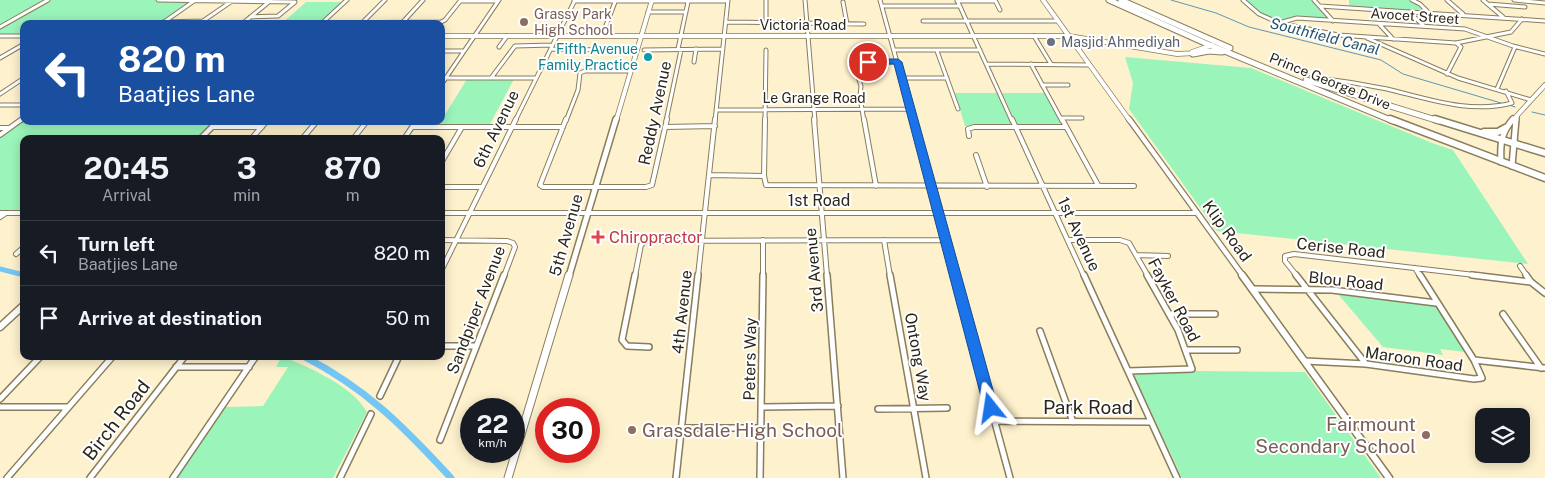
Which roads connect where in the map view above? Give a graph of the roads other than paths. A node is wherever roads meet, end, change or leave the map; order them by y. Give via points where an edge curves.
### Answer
1 (48, 0) edge
2 (158, 0) edge
3 (194, 0) edge
4 (233, 0) edge
5 (271, 0) edge
6 (347, 0) edge
7 (385, 0) edge
8 (423, 0) edge
9 (460, 0) edge
10 (499, 0) edge
11 (766, 0) edge
12 (804, 0) edge
13 (880, 0) edge
14 (919, 0) edge
15 (1043, 0) edge
16 (1109, 0) edge
17 (1121, 0) edge
18 (1243, 0) edge
19 (1314, 0) edge
20 (1412, 0) edge
21 (1447, 0) edge
22 (1483, 0) edge
23 (1514, 0) edge
24 (575, 1) edge
25 (651, 1) edge
26 (728, 1) edge
27 (995, 1) edge
28 (615, 2) junction
29 (688, 2) junction
30 (843, 2) dead end
31 (958, 2) edge
32 (1545, 3) edge
33 (1488, 4) junction
34 (882, 6) junction
35 (921, 6) junction
36 (1320, 6) junction
37 (1524, 7) dead end
38 (1000, 10) dead end
39 (648, 12) junction
40 (686, 12) junction
41 (1409, 12) junction
42 (1429, 13) junction
43 (1464, 15) junction
44 (250, 17) junction
45 (1504, 17) junction
46 (1522, 18) junction
47 (166, 20) edge
48 (206, 20) edge
49 (247, 20) edge
50 (325, 20) edge
51 (366, 20) edge
52 (406, 20) edge
53 (444, 20) edge
54 (923, 21) dead end
55 (966, 21) junction
56 (1333, 21) junction
57 (1545, 21) edge
58 (726, 22) junction
59 (766, 22) junction
60 (1058, 22) junction
61 (1279, 23) junction
62 (806, 24) junction
63 (847, 24) junction
64 (864, 24) dead end
65 (1379, 24) junction
66 (1425, 26) junction
67 (0, 27) edge
68 (0, 36) edge
69 (20, 36) edge
70 (445, 36) edge
71 (475, 36) junction
72 (507, 36) junction
73 (557, 36) junction
74 (602, 36) junction
75 (641, 36) junction
76 (680, 36) junction
77 (724, 36) junction
78 (808, 36) junction
79 (890, 36) junction
80 (973, 36) junction
81 (1034, 36) junction
82 (1070, 36) junction
83 (1489, 37) junction
84 (1366, 38) junction
85 (1393, 39) junction
86 (1456, 43) junction
87 (1122, 44) junction
88 (1217, 45) junction
89 (20, 46) edge
90 (499, 47) dead end
91 (552, 47) junction
92 (1515, 47) junction
93 (680, 49) junction
94 (604, 50) dead end
95 (644, 50) dead end
96 (696, 50) junction
97 (723, 50) junction
98 (766, 50) dead end
99 (894, 50) junction
100 (980, 50) junction
101 (1079, 50) junction
102 (445, 51) edge
103 (464, 51) junction
104 (937, 51) junction
105 (1164, 51) junction
106 (1192, 54) junction
107 (1545, 54) edge
108 (0, 58) edge
109 (1246, 60) junction
110 (694, 62) dead end
111 (898, 62) junction
112 (986, 64) junction
113 (1031, 64) junction
114 (1051, 64) junction
115 (1090, 65) junction
116 (630, 71) junction
117 (1447, 74) junction
118 (1311, 77) dead end
119 (446, 78) joint
120 (491, 78) junction
121 (536, 78) junction
122 (902, 78) junction
123 (947, 78) junction
124 (20, 81) edge
125 (1042, 85) junction
126 (1068, 85) dead end
127 (1544, 86) edge
128 (1497, 89) junction
129 (1506, 91) junction
130 (0, 94) edge
131 (1531, 100) junction
132 (0, 105) edge
133 (20, 105) edge
134 (958, 108) dead end
135 (717, 110) junction
136 (765, 110) junction
137 (814, 110) junction
138 (862, 110) junction
139 (910, 110) junction
140 (1517, 116) junction
141 (1061, 118) junction
142 (1082, 118) dead end
143 (20, 121) edge
144 (314, 125) edge
145 (715, 126) junction
146 (1456, 126) junction
147 (212, 127) joint
148 (262, 127) joint
149 (412, 127) joint
150 (462, 127) junction
151 (512, 127) junction
152 (563, 127) junction
153 (665, 127) junction
154 (1015, 127) junction
155 (1065, 127) junction
156 (0, 128) edge
157 (11, 128) junction
158 (1505, 128) junction
159 (0, 135) edge
160 (204, 135) edge
161 (254, 135) edge
162 (305, 135) edge
163 (407, 135) edge
164 (969, 136) dead end
165 (1501, 140) junction
166 (1513, 144) junction
167 (1545, 153) edge
168 (976, 155) dead end
169 (445, 156) edge
170 (1500, 162) junction
171 (1512, 166) junction
172 (710, 175) junction
173 (764, 176) junction
174 (1545, 178) edge
175 (1098, 185) junction
176 (820, 186) junction
177 (876, 186) junction
178 (987, 186) junction
179 (1042, 186) junction
180 (1134, 186) dead end
181 (445, 187) edge
182 (482, 187) junction
183 (595, 187) junction
184 (931, 187) junction
185 (0, 212) edge
186 (6, 212) junction
187 (20, 212) edge
188 (1196, 212) junction
189 (445, 213) edge
190 (470, 213) junction
191 (588, 213) junction
192 (706, 213) junction
193 (822, 213) junction
194 (938, 213) junction
195 (1055, 213) junction
196 (0, 217) edge
197 (445, 240) edge
198 (457, 240) junction
199 (702, 240) junction
200 (763, 240) junction
201 (824, 240) junction
202 (884, 240) junction
203 (946, 240) junction
204 (1068, 240) junction
205 (20, 250) edge
206 (16, 254) dead end
207 (1136, 255) junction
208 (1168, 256) dead end
209 (445, 263) edge
210 (1520, 266) dead end
211 (1415, 268) junction
212 (1531, 282) junction
213 (1252, 289) junction
214 (1308, 289) junction
215 (1545, 293) edge
216 (1436, 303) junction
217 (20, 308) edge
218 (1169, 314) junction
219 (1215, 314) dead end
220 (1503, 314) dead end
221 (0, 327) edge
222 (1040, 331) dead end
223 (445, 346) edge
224 (476, 346) junction
225 (649, 347) dead end
226 (1187, 350) junction
227 (1237, 350) dead end
228 (37, 360) edge
229 (109, 360) edge
230 (182, 360) edge
231 (253, 360) edge
232 (397, 360) edge
233 (1474, 360) junction
234 (1305, 361) junction
235 (1366, 364) junction
236 (176, 367) junction
237 (249, 367) junction
238 (1543, 368) edge
239 (1128, 371) junction
240 (380, 396) dead end
241 (0, 399) edge
242 (838, 406) junction
243 (0, 407) edge
244 (68, 407) junction
245 (762, 407) junction
246 (878, 408) dead end
247 (914, 408) junction
248 (947, 408) dead end
249 (370, 414) dead end
250 (995, 421) junction
251 (1073, 422) junction
252 (1150, 422) junction
253 (682, 428) junction
254 (760, 428) junction
255 (440, 440) dead end
256 (7, 478) edge
257 (90, 478) edge
258 (173, 478) edge
259 (340, 478) edge
260 (508, 478) edge
261 (676, 478) edge
262 (760, 478) edge
263 (843, 478) edge
264 (926, 478) edge
265 (1010, 478) edge
266 (1177, 478) edge
267 (1388, 478) edge

1 - 67 street
2 - 3 street
3 - 4 street
3 - 47 street
4 - 5 street
4 - 48 street
5 - 44 street
5 - 44 street via 295,2 277,16
6 - 50 street
7 - 51 street
8 - 52 street
9 - 10 street
9 - 53 street
10 - 71 street
11 - 59 street
12 - 62 street, 3rd Avenue
13 - 34 street
14 - 35 street
15 - 60 street, Klip Road
16 - 88 main road, Prince George Drive
17 - 88 main road, Prince George Drive
18 - 61 street via 1259,14
19 - 36 street
20 - 42 street
21 - 43 street
22 - 33 street
23 - 32 street
24 - 28 street
24 - 73 street, 6th Avenue
25 - 28 street
25 - 29 street
25 - 39 main road, 5th Avenue
26 - 29 street
26 - 58 street, 4th Avenue
27 - 31 street
27 - 38 street
28 - 74 street
29 - 40 street, Reddy Avenue
30 - 63 street
31 - 35 street
31 - 55 street, 1st Avenue
33 - 37 street
33 - 45 street
34 - 35 street
34 - 79 street
36 - 41 street
36 - 56 street
39 - 40 street
39 - 75 main road, 5th Avenue
40 - 76 street, Reddy Avenue
41 - 42 street
41 - 66 street
42 - 43 street
43 - 45 street
44 - 49 street
45 - 46 street
46 - 57 street
46 - 83 street via 1512,32
54 - 55 street
55 - 60 street
55 - 80 street, 1st Avenue
56 - 61 street, Avocet Street via 1297,18
56 - 65 street, Avocet Street
58 - 59 street
58 - 77 street, 4th Avenue
59 - 62 street
60 - 82 street, Klip Road
61 - 84 street
62 - 63 street
62 - 78 street, 3rd Avenue
63 - 64 street
65 - 66 street, Avocet Street
65 - 85 street
66 - 83 street, Avocet Street via 1465,29
68 - 69 street
70 - 71 street, Victoria Road
71 - 72 street, Victoria Road
71 - 103 street
72 - 73 street, Victoria Road
72 - 90 street
73 - 74 street, Victoria Road
73 - 91 street, 6th Avenue
74 - 75 street, Victoria Road
75 - 76 street, Victoria Road
75 - 116 main road, 5th Avenue
76 - 77 street, Victoria Road
76 - 93 street, Reddy Avenue
77 - 78 street, Victoria Road
77 - 97 street, 4th Avenue
78 - 79 street, Victoria Road
78 - 137 street, 3rd Avenue
79 - 80 street, Victoria Road
79 - 99 street
80 - 81 street, Victoria Road
80 - 100 street, 1st Avenue
81 - 82 street, Victoria Road
81 - 114 street
82 - 87 street, Victoria Road
82 - 101 street, Klip Road
83 - 86 street
83 - 92 street, Avocet Street
84 - 85 street
84 - 117 street
85 - 86 street
86 - 117 street via 1461,47
87 - 101 street via 1086,41 1080,44
87 - 105 street, Victoria Road
88 - 105 street, Victoria Road via 1187,53
88 - 106 street, Victoria Road
88 - 109 main road, Prince George Drive
88 - 146 main road, Prince George Drive via 1321,85
89 - 108 street
91 - 94 street
91 - 120 street via 516,46
91 - 121 street, 6th Avenue
92 - 107 street, Avocet Street
92 - 128 street
93 - 95 street
93 - 96 street
93 - 153 street, Reddy Avenue
96 - 97 street
96 - 110 street
97 - 135 street, 4th Avenue
98 - 136 street
99 - 104 street
99 - 111 street
100 - 104 street
100 - 112 street, 1st Avenue
101 - 115 street, Klip Road
102 - 103 street
103 - 119 street
104 - 123 street
105 - 106 street, Victoria Road
106 - 109 main road via 1215,51
109 - 170 main road, Prince George Drive
111 - 122 street
111 - 138 street via 852,60 861,86
112 - 113 street
112 - 154 street, 1st Avenue
113 - 114 street
113 - 125 street
114 - 115 street
115 - 188 street, Klip Road
116 - 152 street via 580,73 578,90
116 - 183 main road, 5th Avenue
117 - 128 street
118 - 129 street via 1473,108 1512,102
119 - 120 street
120 - 121 street
121 - 151 street, 6th Avenue
122 - 123 street
122 - 139 street
123 - 134 street
124 - 130 street
125 - 126 street
125 - 141 street
127 - 131 main road
128 - 129 street
129 - 131 street
131 - 140 main road
132 - 133 street
135 - 136 street, Le Grange Road
135 - 145 street, 4th Avenue
136 - 137 street, Le Grange Road
136 - 173 street
137 - 138 street, Le Grange Road
137 - 176 street, 3rd Avenue
138 - 139 street, Le Grange Road
138 - 177 street
139 - 184 street
140 - 158 main road
140 - 166 main road
141 - 142 street
141 - 155 street
143 - 157 street
144 - 162 street
145 - 153 street
145 - 172 street, 4th Avenue
146 - 158 main road via 1491,132
146 - 165 main road, Prince George Drive
147 - 148 street
147 - 160 street
148 - 161 street
149 - 150 street
149 - 163 street
150 - 151 street
150 - 169 street
151 - 152 street
151 - 182 street, 6th Avenue
152 - 183 street via 540,185
153 - 183 street, Reddy Avenue via 652,185
154 - 155 street
154 - 164 street via 974,127 968,129
154 - 179 street, 1st Avenue
155 - 175 street
156 - 157 street
157 - 159 street
158 - 165 main road
165 - 166 main road, Prince George Drive
165 - 170 main road
166 - 167 main road, Prince George Drive
166 - 171 main road
168 - 178 street
170 - 171 main road, Prince George Drive
171 - 174 main road, Prince George Drive
172 - 173 street
172 - 192 street, 4th Avenue
173 - 176 street via 764,183 769,186
175 - 179 street
175 - 180 street
176 - 177 street
176 - 193 street, 3rd Avenue
177 - 184 street
178 - 179 street
178 - 184 street
179 - 195 street, 1st Avenue
181 - 182 street
182 - 190 street, 6th Avenue
183 - 191 main road, 5th Avenue
184 - 194 street
185 - 186 street
186 - 187 street
186 - 196 street
188 - 195 street, 1st Road
188 - 213 street, Klip Road
189 - 190 street, 1st Road
190 - 191 street, 1st Road
190 - 198 street, 6th Avenue
191 - 192 street, 1st Road
191 - 260 main road, 5th Avenue
192 - 193 street, 1st Road
192 - 199 street, 4th Avenue
193 - 194 street, 1st Road
193 - 201 street, 3rd Avenue
194 - 195 street, 1st Road
194 - 203 street
195 - 204 street, 1st Avenue
197 - 198 street
198 - 209 street, 6th Avenue
198 - 224 street, Sandpiper Avenue via 507,241 516,247
199 - 200 street
199 - 225 street via 649,240 641,245 622,340 627,346
199 - 253 street, 4th Avenue
200 - 201 street
200 - 245 street, Peters Way
201 - 202 street
201 - 242 street, 3rd Avenue
202 - 203 street
202 - 247 street, Ontong Way
203 - 250 street
204 - 207 street, Fayker Road via 1124,240
204 - 239 street, 1st Avenue
205 - 206 street
207 - 208 street
207 - 218 street, Fayker Road
210 - 212 street
211 - 212 street, Cerise Road
211 - 214 street, Cerise Road via 1294,254 1286,256 1285,261
211 - 216 street, Maroon Road
212 - 215 street
213 - 214 street, Blou Road
213 - 234 street, Klip Road
214 - 216 street, Blou Road
214 - 235 street, Cerise Road
216 - 233 street, Maroon Road
217 - 221 street
218 - 219 street
218 - 226 street, Fayker Road
220 - 238 street
222 - 251 street
223 - 224 street
224 - 255 street, Sandpiper Avenue
226 - 227 street
226 - 239 street, Fayker Road via 1192,369
228 - 241 street
229 - 244 street
230 - 236 street, Birch Road
231 - 237 street
232 - 240 street
233 - 235 street, Maroon Road via 1482,375 1478,379
233 - 238 street
234 - 235 street, Maroon Road
234 - 267 street, Klip Road
236 - 237 street
236 - 257 street, Birch Road
237 - 258 street
239 - 252 street, 1st Avenue
242 - 245 street
242 - 263 street, 3rd Avenue
243 - 244 street
244 - 256 street
245 - 254 street, Peters Way
246 - 247 street
247 - 248 street
247 - 264 street, Ontong Way
249 - 259 street
250 - 251 street, Park Road
250 - 265 street
251 - 252 street, Park Road
252 - 266 street, 1st Avenue
253 - 254 street
253 - 261 street, 4th Avenue
254 - 262 street, Peters Way

